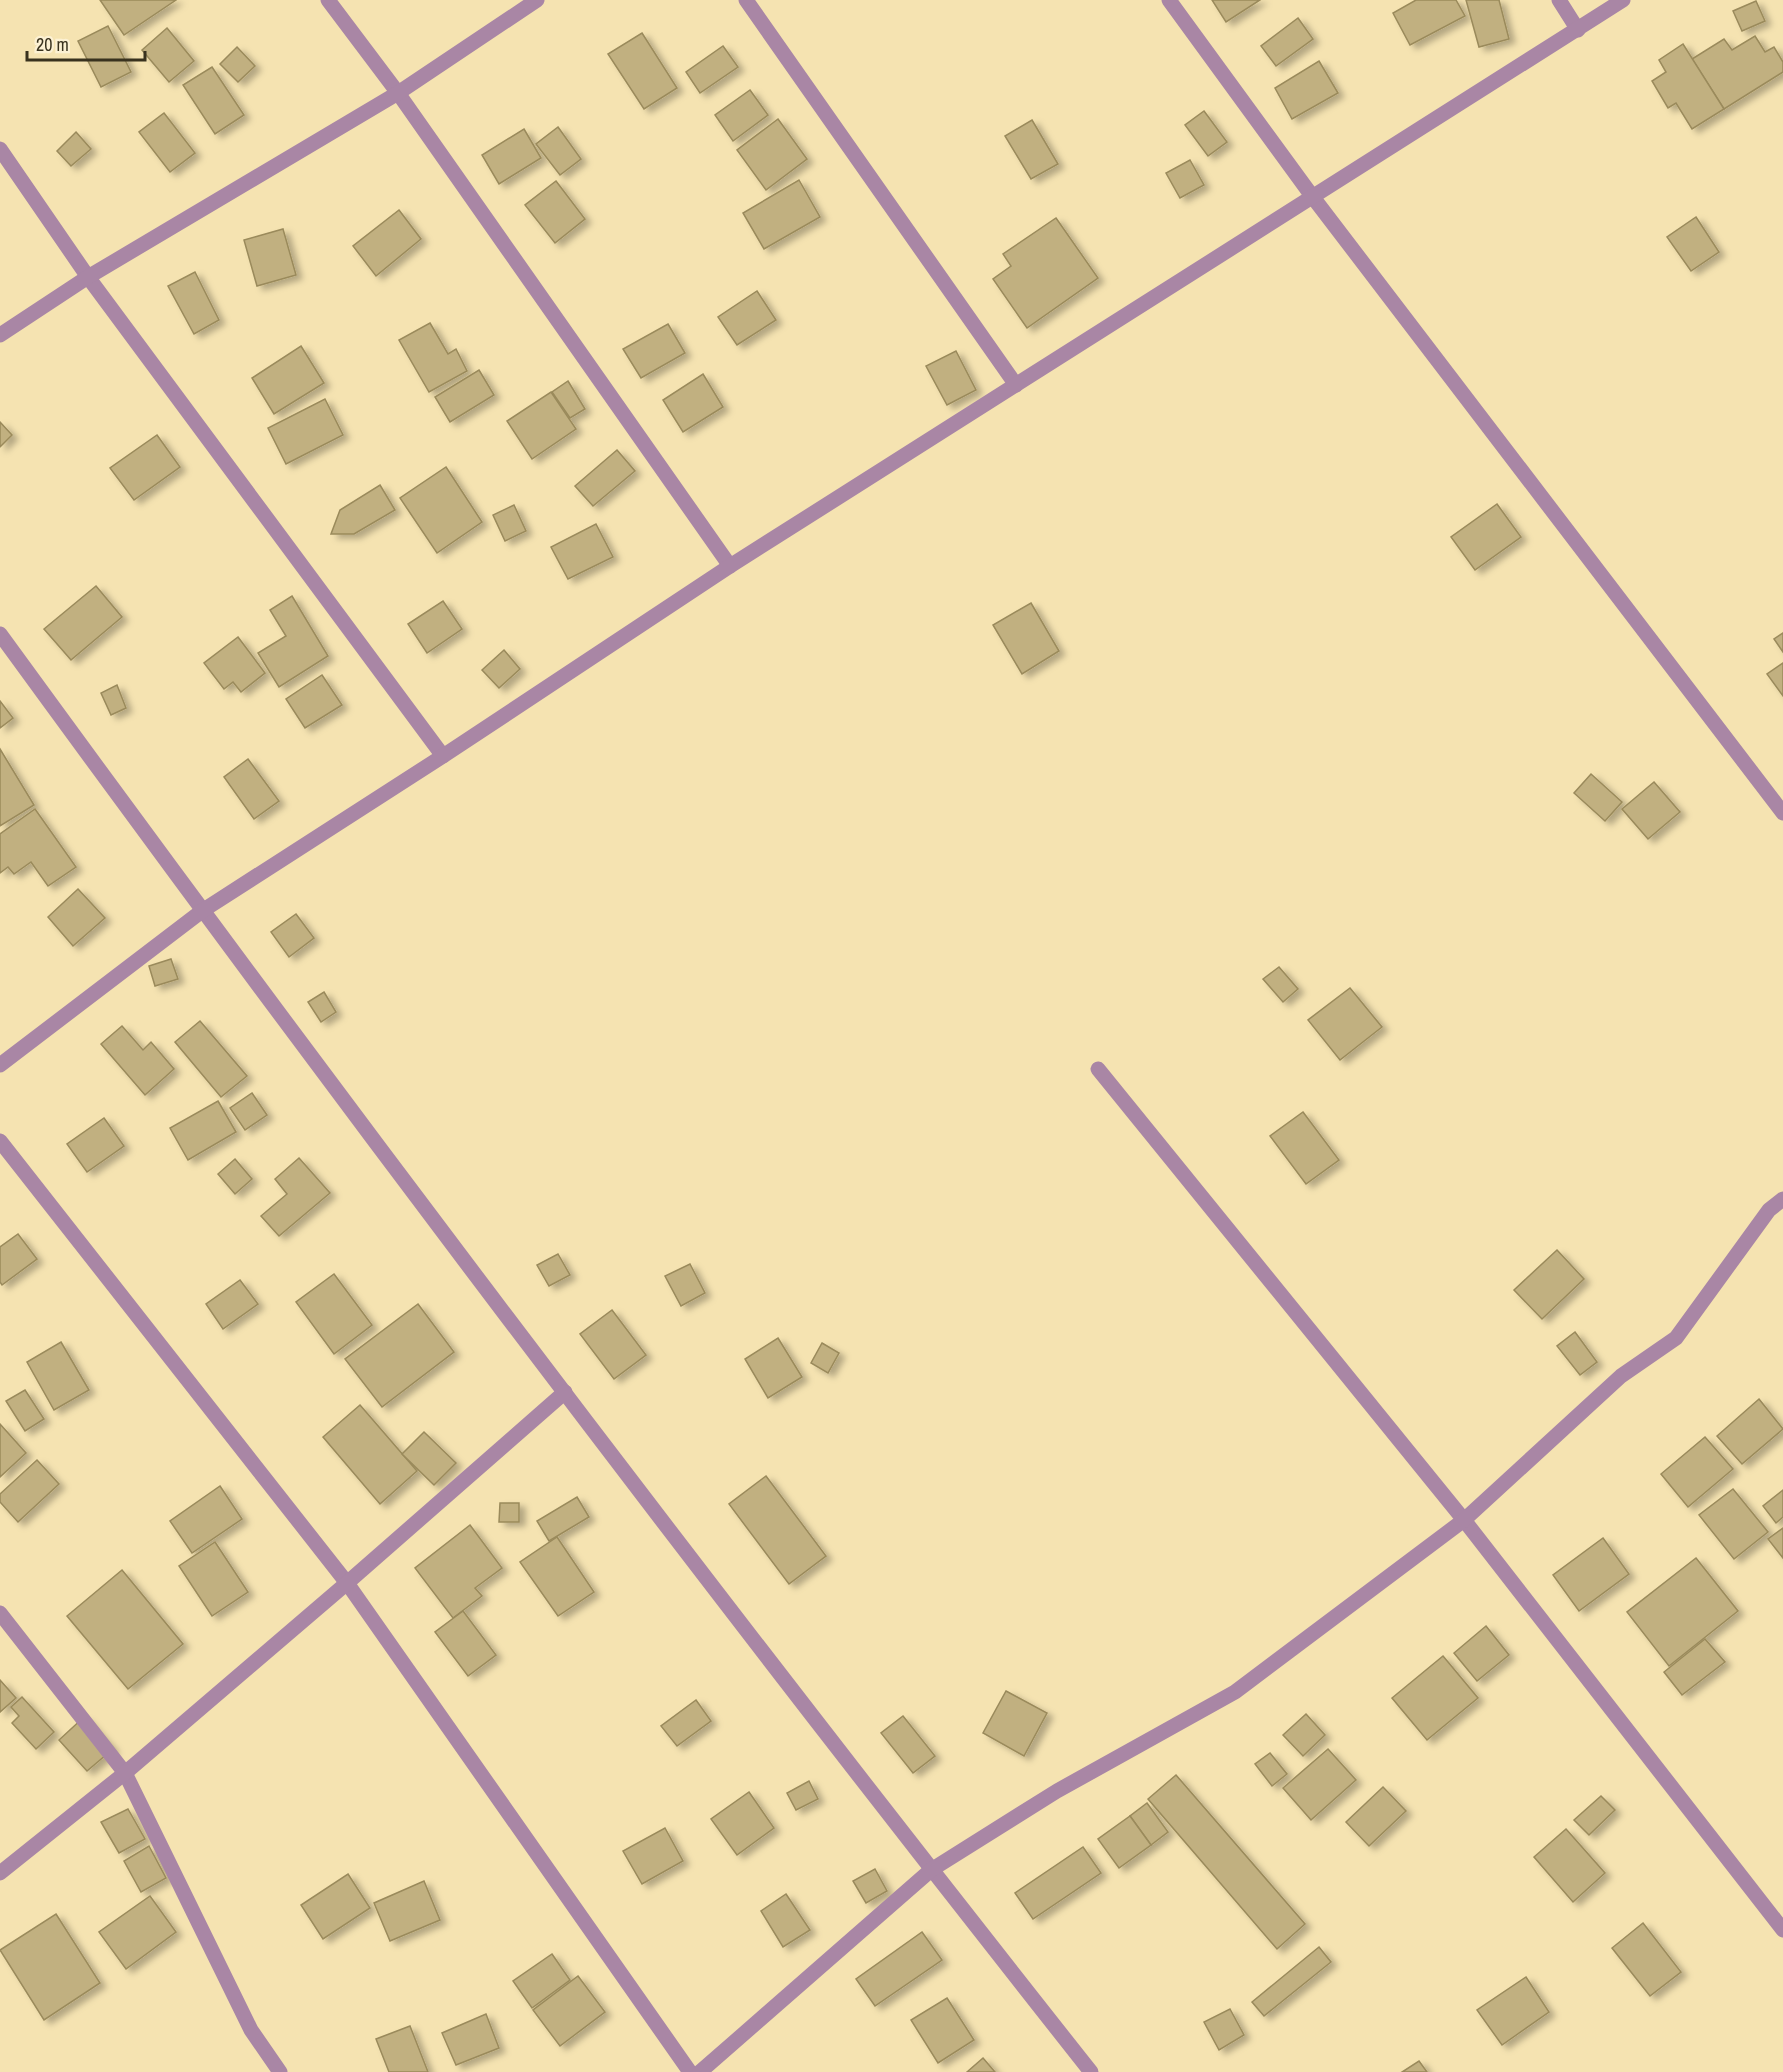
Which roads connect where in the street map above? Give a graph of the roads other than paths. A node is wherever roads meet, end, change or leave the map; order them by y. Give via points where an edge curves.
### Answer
1 (328, 0) edge
2 (537, 0) edge
3 (746, 0) edge
4 (1168, 0) edge
5 (1559, 0) edge
6 (1623, 0) edge
7 (1578, 30) junction
8 (398, 93) junction
9 (0, 149) edge
10 (1312, 196) junction
11 (88, 277) junction
12 (0, 335) edge
13 (1016, 385) junction
14 (730, 566) junction
15 (0, 634) edge
16 (443, 756) junction
17 (1783, 813) edge
18 (202, 911) junction
19 (0, 1065) edge
20 (1098, 1069) dead end
21 (0, 1141) edge
22 (1783, 1199) edge
23 (565, 1392) junction
24 (1464, 1520) junction
25 (347, 1583) junction
26 (0, 1613) edge
27 (125, 1773) junction
28 (931, 1870) junction
29 (0, 1873) edge
30 (1783, 1930) edge
31 (280, 2072) edge
32 (690, 2072) edge
33 (700, 2072) edge
34 (1090, 2072) edge

1 - 8 street
2 - 8 street
3 - 13 street
4 - 10 street
5 - 7 street
6 - 7 street
7 - 10 street
8 - 11 street
8 - 14 street
9 - 11 street
10 - 13 street
10 - 17 street
11 - 12 street
11 - 16 street
13 - 14 street
14 - 16 street
15 - 18 street
16 - 18 street
18 - 19 street
18 - 23 street
20 - 24 street
21 - 25 street
22 - 24 street via 1769,1210 1676,1338 1621,1376
23 - 25 street
23 - 28 street
24 - 28 street via 1235,1692 1057,1791
24 - 30 street
25 - 27 street
25 - 32 street
26 - 27 street
27 - 29 street
27 - 31 street via 251,2030
28 - 33 street
28 - 34 street

